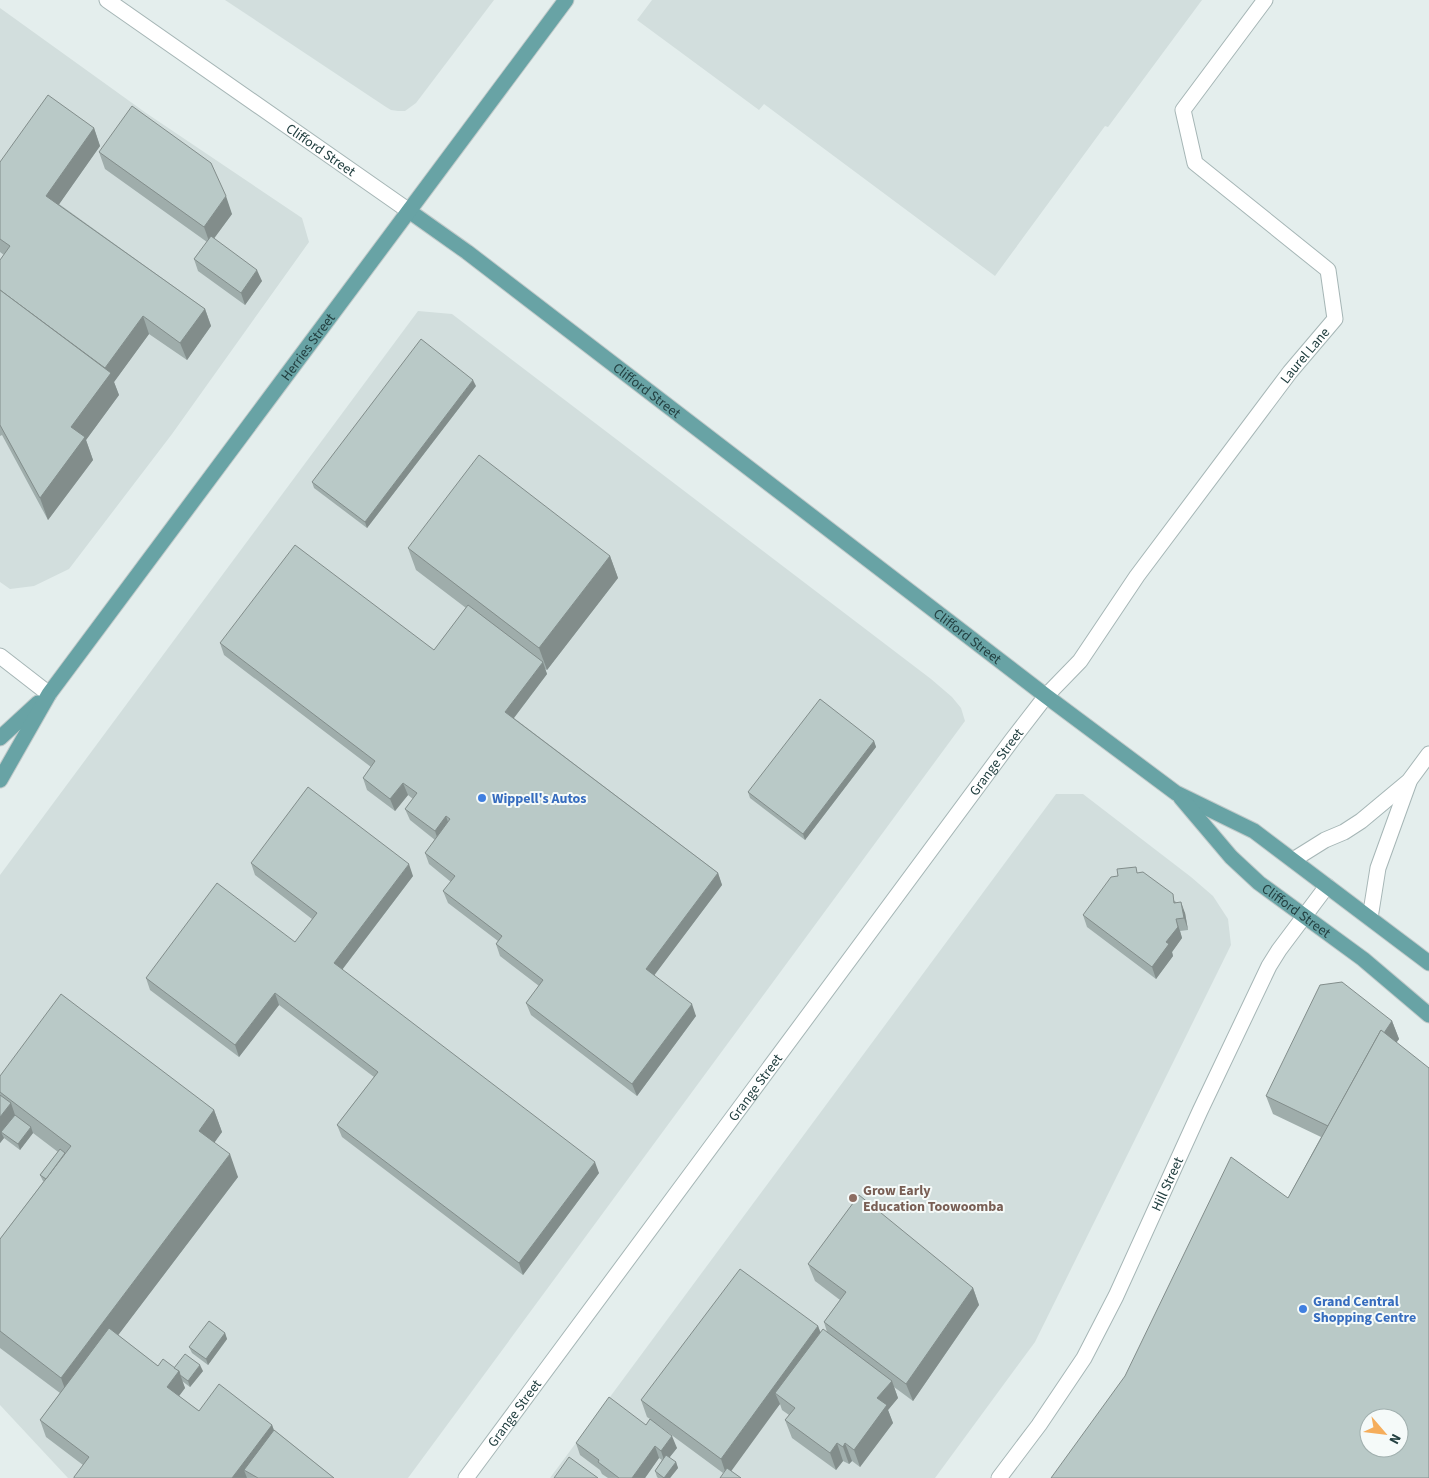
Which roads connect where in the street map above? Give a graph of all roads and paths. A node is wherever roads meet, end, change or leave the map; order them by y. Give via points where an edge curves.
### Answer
1 (108, 0) edge
2 (566, 0) edge
3 (1265, 0) edge
4 (409, 211) junction
5 (0, 656) edge
6 (49, 694) junction
7 (1046, 696) junction
8 (0, 738) edge
9 (1429, 754) edge
10 (0, 780) edge
11 (1409, 781) junction
12 (1176, 792) junction
13 (1293, 860) junction
14 (1328, 886) junction
15 (1304, 916) junction
16 (1370, 918) junction
17 (1429, 962) edge
18 (1429, 1015) edge
19 (466, 1478) edge
20 (1000, 1478) edge

1 - 4 street, Clifford Street
2 - 4 main road, Herries Street
3 - 7 street, Laurel Lane via 1183,110 1196,163 1328,270 1335,319 1290,372 1138,576 1080,662
4 - 6 main road, Herries Street
4 - 7 main road, Clifford Street via 468,252
5 - 6 street
6 - 8 main road, Herries Street
6 - 10 main road, Herries Street
7 - 12 main road, Clifford Street
7 - 19 street, Grange Street
9 - 11 street
11 - 13 street via 1361,821
11 - 16 street via 1378,868
12 - 13 main road, Clifford Street via 1254,831
12 - 15 main road, Clifford Street via 1231,857
13 - 14 main road, Clifford Street
14 - 15 street, Hill Street
14 - 16 main road, Clifford Street
15 - 18 main road, Clifford Street via 1378,970
15 - 20 street, Hill Street via 1269,966 1084,1358
16 - 17 main road, Clifford Street

